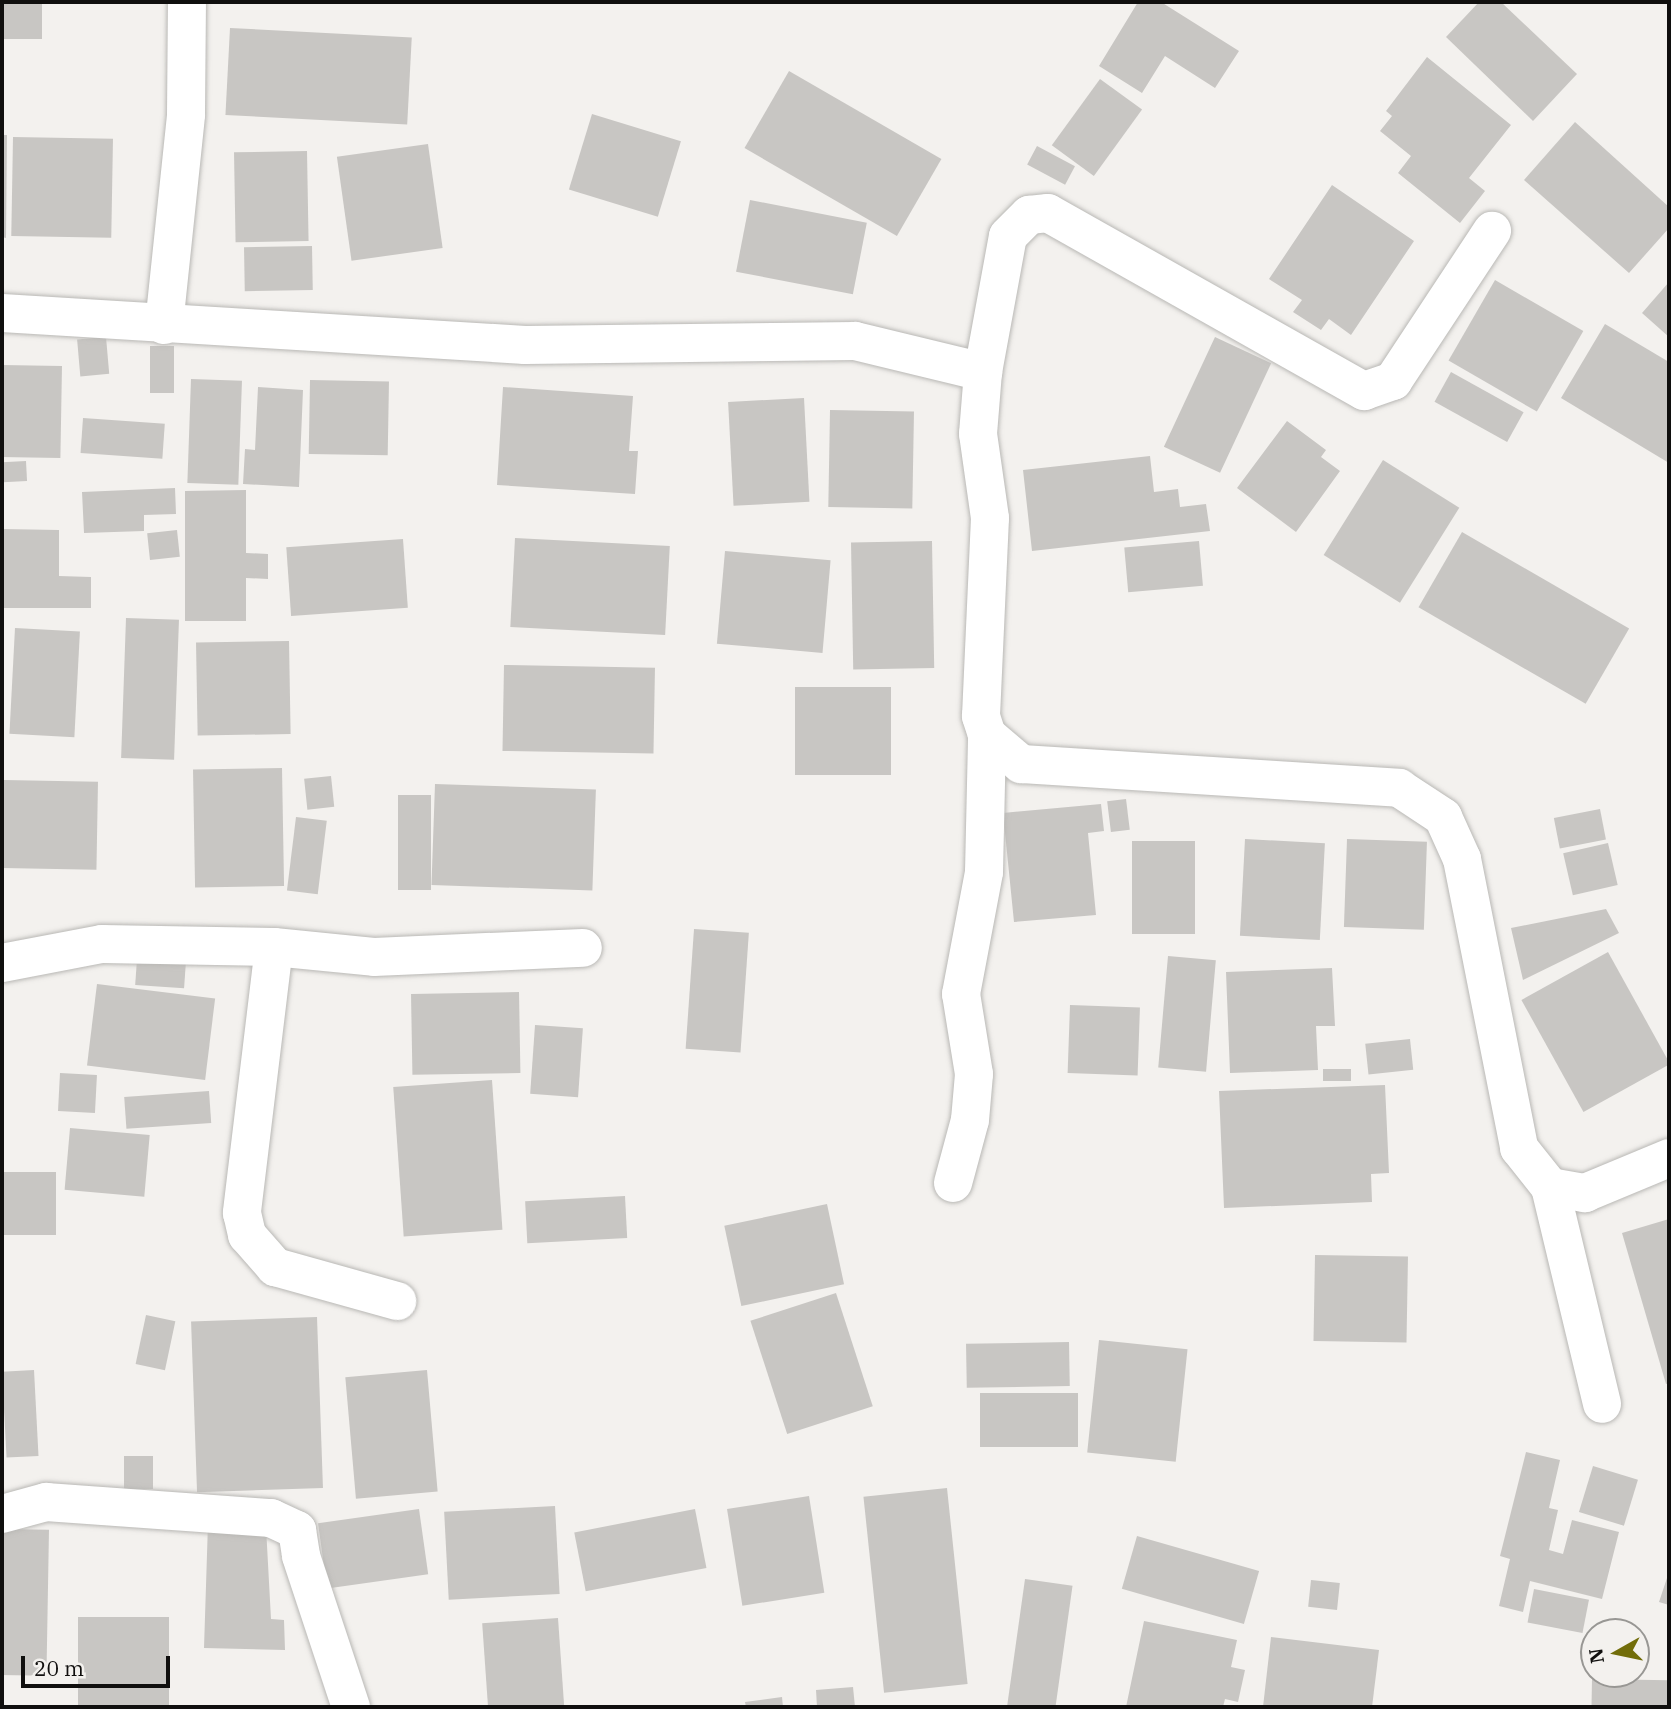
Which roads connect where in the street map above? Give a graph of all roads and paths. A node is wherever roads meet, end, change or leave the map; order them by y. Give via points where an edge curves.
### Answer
1 (187, 2) edge
2 (1492, 231) dead end
3 (2, 313) edge
4 (164, 325) junction
5 (983, 372) junction
6 (987, 736) junction
7 (274, 947) junction
8 (583, 948) dead end
9 (2, 963) edge
10 (1669, 1158) edge
11 (953, 1183) dead end
12 (1550, 1187) junction
13 (397, 1301) dead end
14 (1602, 1404) dead end
15 (2, 1514) edge
16 (351, 1707) edge

1 - 4 street via 186,114
2 - 5 street via 1393,381 1364,391 1048,213 1029,215 1008,236
3 - 4 street
4 - 5 street via 525,345 855,341
5 - 6 street via 978,434 990,518 981,716
6 - 11 street via 984,872 961,994 974,1074 970,1120
6 - 12 street via 1021,764 1399,788 1443,817 1462,859 1519,1148
7 - 8 street via 374,957
7 - 9 street via 102,944
7 - 13 street via 242,1213 247,1236 275,1267
10 - 12 street via 1586,1193
12 - 14 street
15 - 16 street via 46,1502 271,1518 297,1530 301,1556

